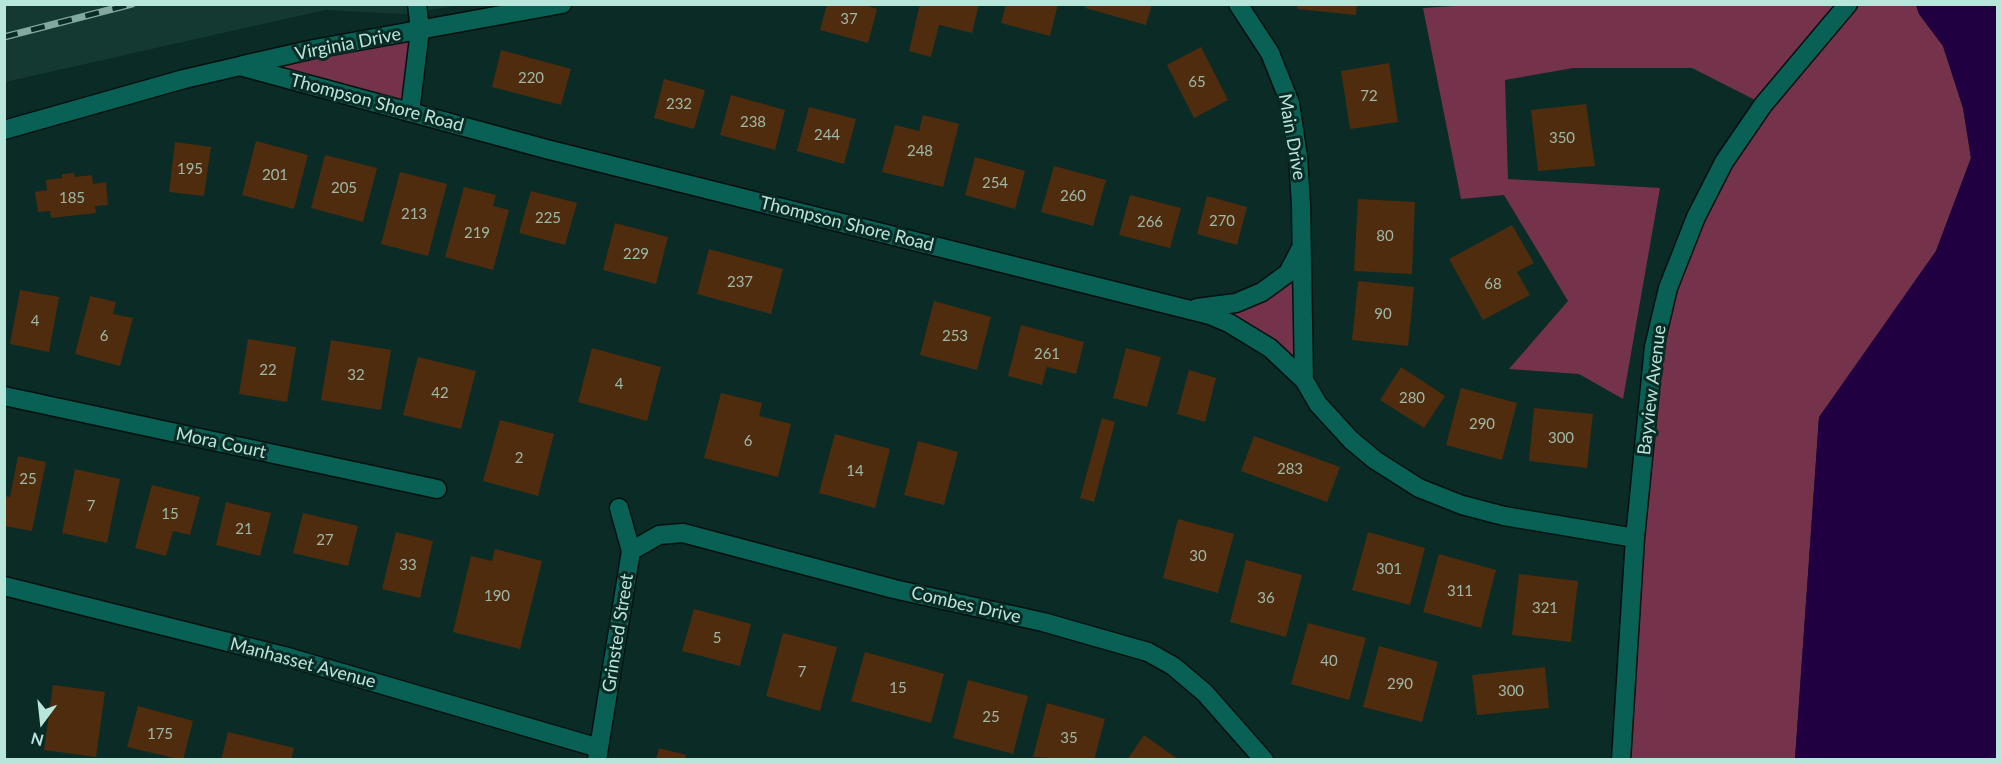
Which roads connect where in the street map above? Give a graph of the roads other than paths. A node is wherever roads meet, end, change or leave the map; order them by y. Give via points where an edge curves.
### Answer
1 (417, 4) edge
2 (562, 4) edge
3 (1238, 4) edge
4 (1848, 4) edge
5 (420, 30) junction
6 (240, 66) junction
7 (410, 112) junction
8 (4, 130) edge
9 (1302, 246) junction
10 (1190, 308) junction
11 (1304, 380) junction
12 (4, 396) edge
13 (437, 489) dead end
14 (620, 508) dead end
15 (1635, 538) junction
16 (631, 551) junction
17 (4, 586) edge
18 (598, 754) edge
19 (1621, 758) edge
20 (1264, 759) edge
21 (1603, 759) edge

1 - 5 street
2 - 5 street, Virginia Drive
3 - 9 street, Main Drive via 1270,53 1290,103 1298,156
4 - 15 street, Bayview Avenue via 1763,105 1724,162 1696,217 1668,288 1654,346
5 - 6 street, Virginia Drive
5 - 7 street, Virginia Drive
6 - 7 street, Thompson Shore Road
6 - 8 street, Thompson Shore Road
7 - 10 street, Thompson Shore Road
9 - 10 street, Main Drive via 1288,273 1262,292 1236,303
9 - 11 street, Main Drive
10 - 11 street, Thompson Shore Road via 1250,335
11 - 15 street, Thompson Shore Road via 1318,404 1352,440 1419,488 1504,516
12 - 13 street, Mora Court
14 - 16 street, Grinsted Street
15 - 19 street, Bayview Avenue
16 - 18 street, Grinsted Street
16 - 20 street, Combes Drive via 659,535 683,533 894,589 1043,622 1148,652 1173,666 1205,693
17 - 18 street, Manhasset Avenue via 284,656
19 - 21 street

